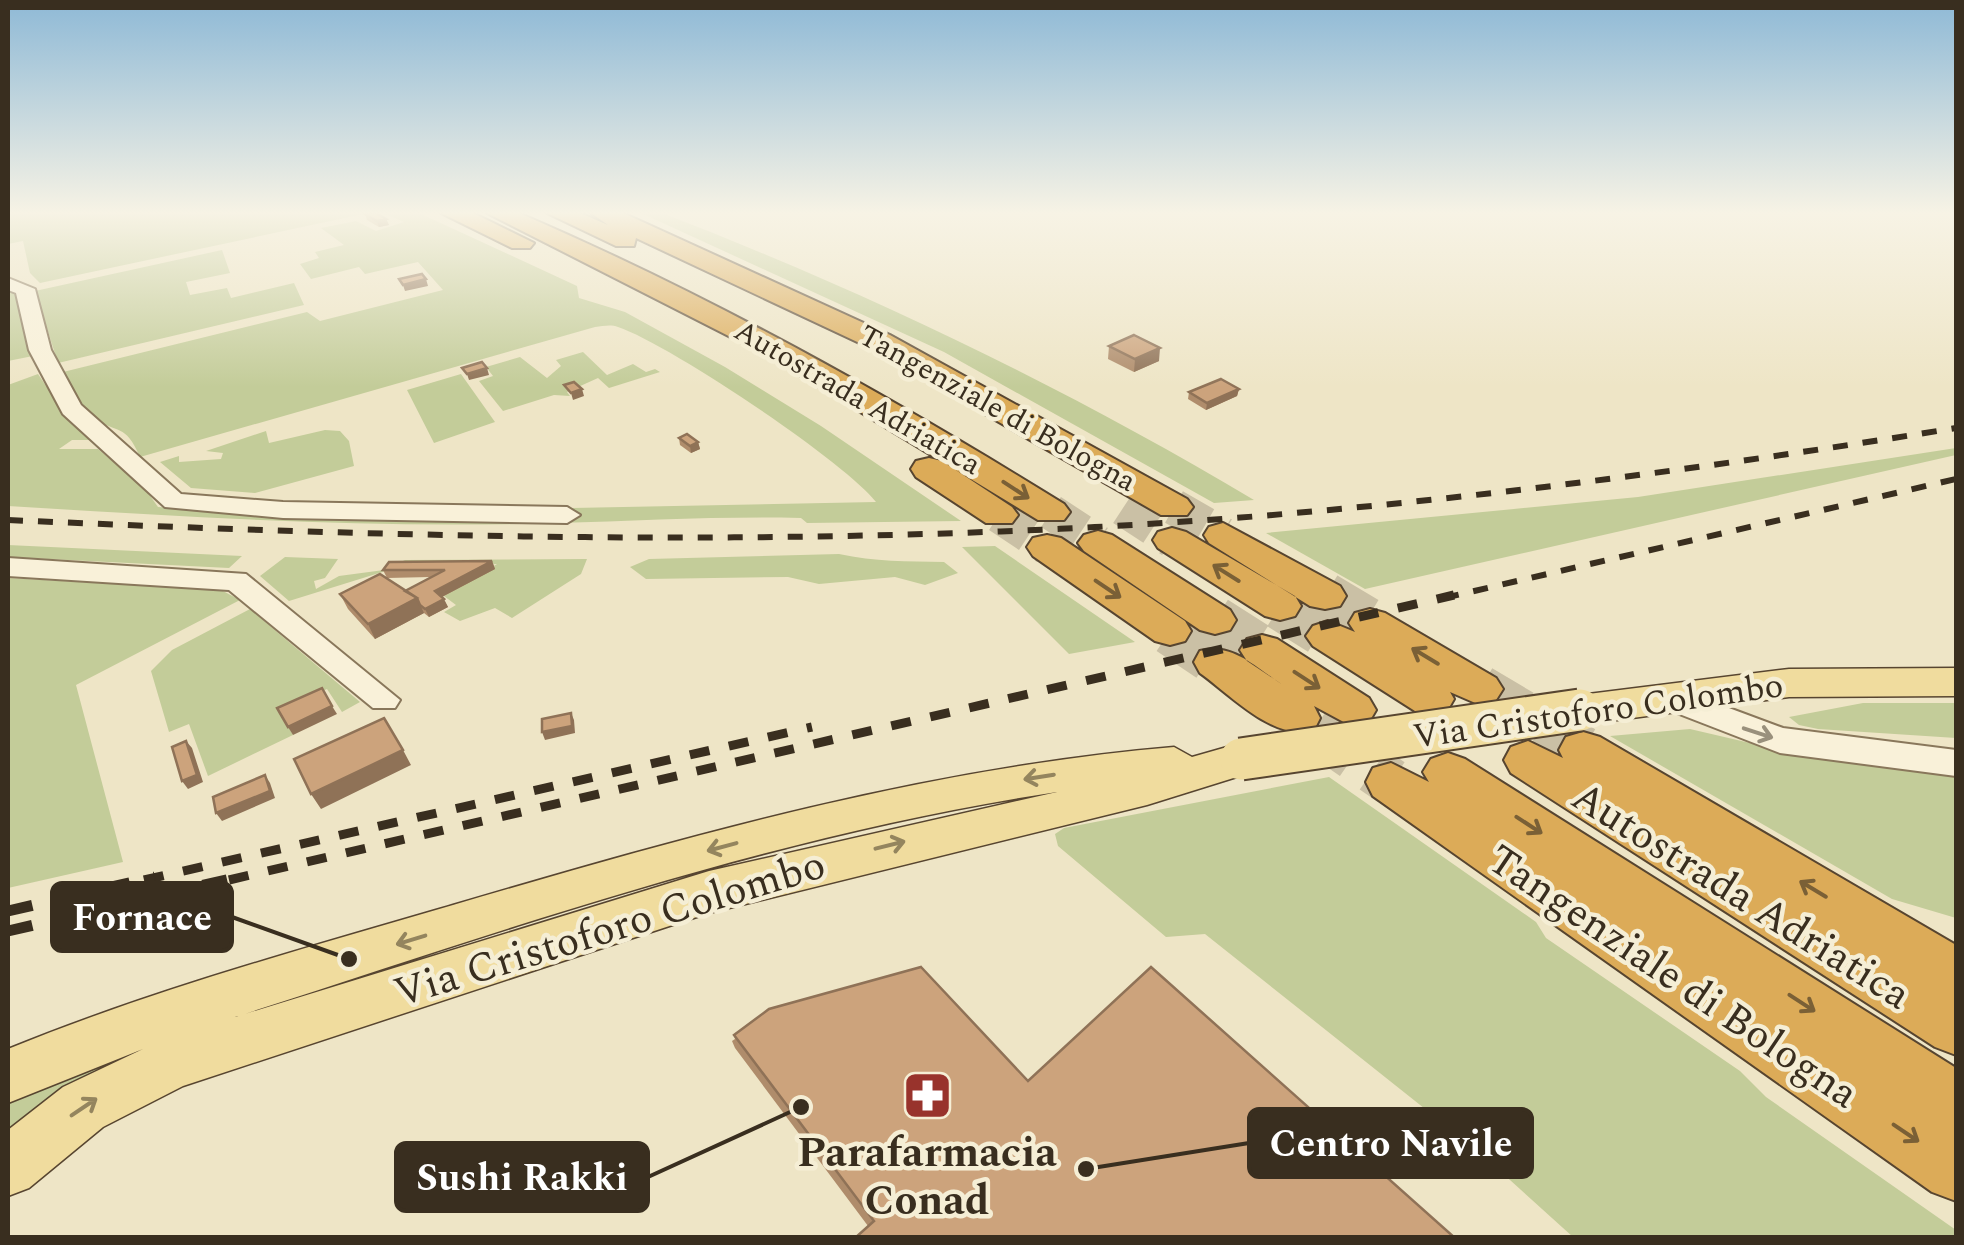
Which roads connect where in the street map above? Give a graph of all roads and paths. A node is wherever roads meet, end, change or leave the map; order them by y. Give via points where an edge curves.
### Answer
1 (580, 271) edge
2 (619, 271) edge
3 (690, 271) edge
4 (728, 271) edge
5 (8, 284) edge
6 (1123, 508) tunnel mouth
7 (567, 515) dead end
8 (998, 515) tunnel mouth
9 (1222, 535) tunnel mouth
10 (1098, 543) tunnel mouth
11 (8, 567) edge
12 (1280, 606) tunnel mouth
13 (1341, 618) junction
14 (1170, 631) tunnel mouth
15 (1262, 650) tunnel mouth
16 (1956, 682) edge
17 (1480, 690) tunnel mouth
18 (1667, 697) junction
19 (1431, 699) dead end
20 (384, 700) dead end
21 (1353, 710) tunnel mouth
22 (1297, 718) tunnel mouth
23 (1581, 730) junction
24 (1241, 759) junction
25 (1528, 760) dead end
26 (1956, 763) edge
27 (1448, 772) dead end
28 (1391, 782) tunnel mouth
29 (1956, 975) edge
30 (1956, 1027) edge
31 (8, 1076) edge
32 (1956, 1104) edge
33 (8, 1168) edge
34 (1956, 1168) edge

1 - 8 highway via 855,422
2 -> 14 highway, Autostrada Adriatica via 884,408 1049,530
3 - 6 highway, Autostrada Adriatica via 850,350
12 -> 4 highway, Tangenziale di Bologna via 1173,523 879,341
5 - 7 street via 25,290 40,350 72,409 174,501
9 - 13 highway
10 - 22 highway
11 - 20 street via 236,581
17 -> 13 highway
13 - 19 highway
15 -> 21 highway
16 - 18 main road, Via Cristoforo Colombo via 1790,683
18 - 23 main road, Via Cristoforo Colombo
18 -> 26 street via 1780,740
23 - 24 main road, Via Cristoforo Colombo, bridge
29 -> 23 highway
24 -> 31 main road, Via Cristoforo Colombo via 1037,777 775,834 250,990 111,1034
33 -> 24 main road, Via Cristoforo Colombo via 83,1107 171,1063 710,892 1147,788
25 - 30 highway, Autostrada Adriatica
27 -> 32 highway, Autostrada Adriatica
28 -> 34 highway, Tangenziale di Bologna

